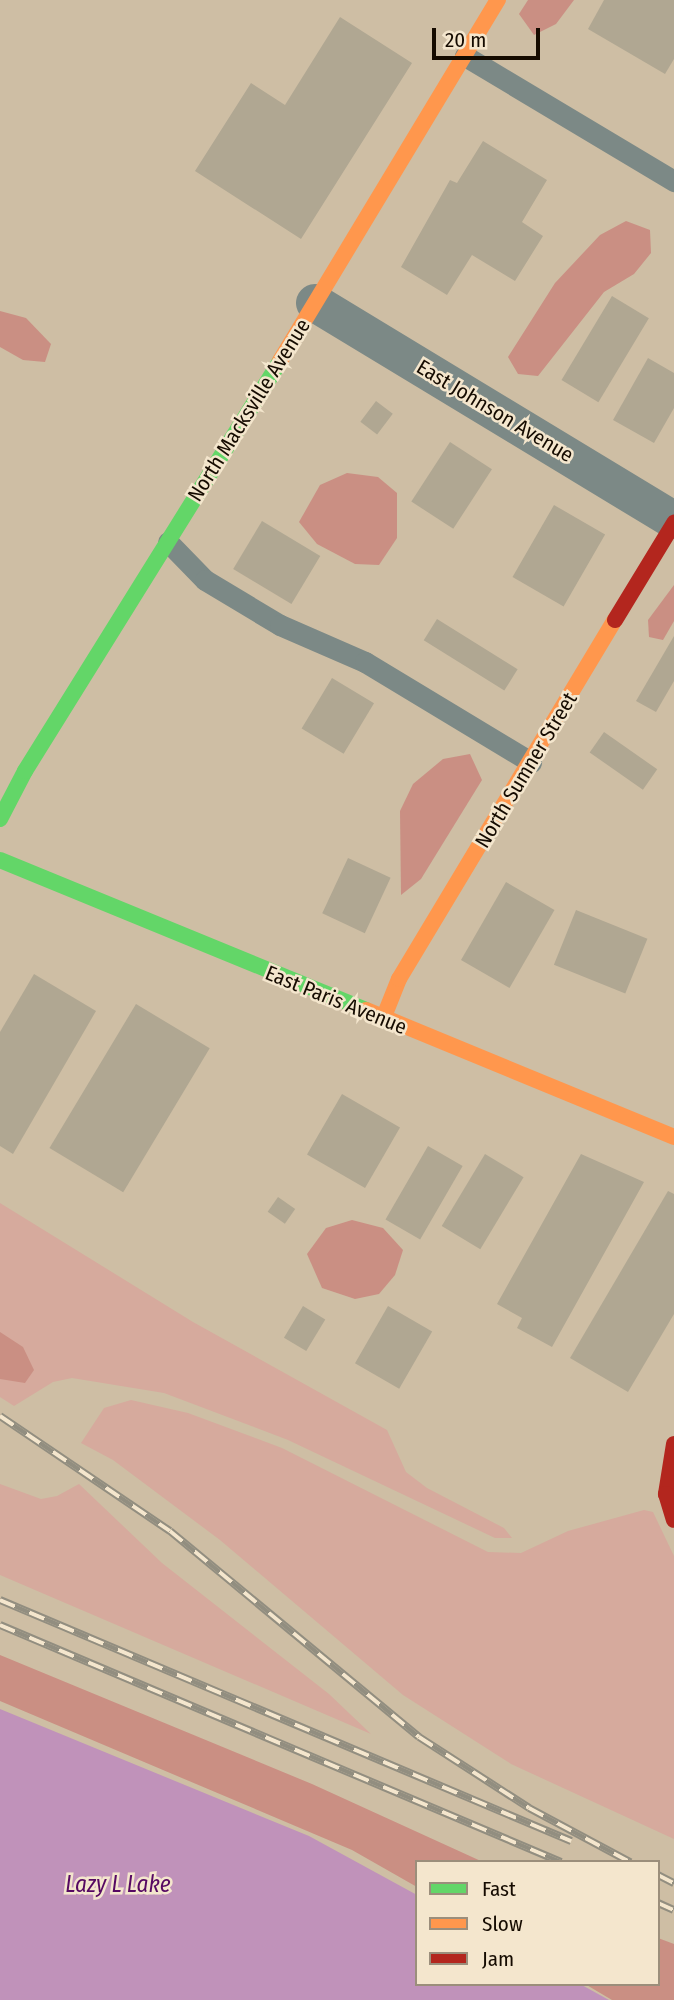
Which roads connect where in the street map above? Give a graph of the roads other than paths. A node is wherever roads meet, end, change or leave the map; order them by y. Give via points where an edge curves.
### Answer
1 (498, 0) edge
2 (465, 56) junction
3 (674, 181) edge
4 (315, 303) junction
5 (674, 522) edge
6 (168, 542) junction
7 (531, 762) junction
8 (0, 819) edge
9 (0, 860) edge
10 (383, 1019) junction
11 (674, 1137) edge
12 (674, 1444) edge
13 (674, 1520) edge

1 - 2 street, North Macksville Avenue
2 - 3 lane
2 - 4 street, North Macksville Avenue
4 - 5 street, East Johnson Avenue
4 - 6 street, North Macksville Avenue
5 - 7 street, North Sumner Street
6 - 7 lane via 205,580 280,625 365,662
6 - 8 street, North Macksville Avenue via 25,771
7 - 10 street, North Sumner Street via 399,979
9 - 10 street, East Paris Avenue
10 - 11 street, East Paris Avenue
12 - 13 street via 666,1494

